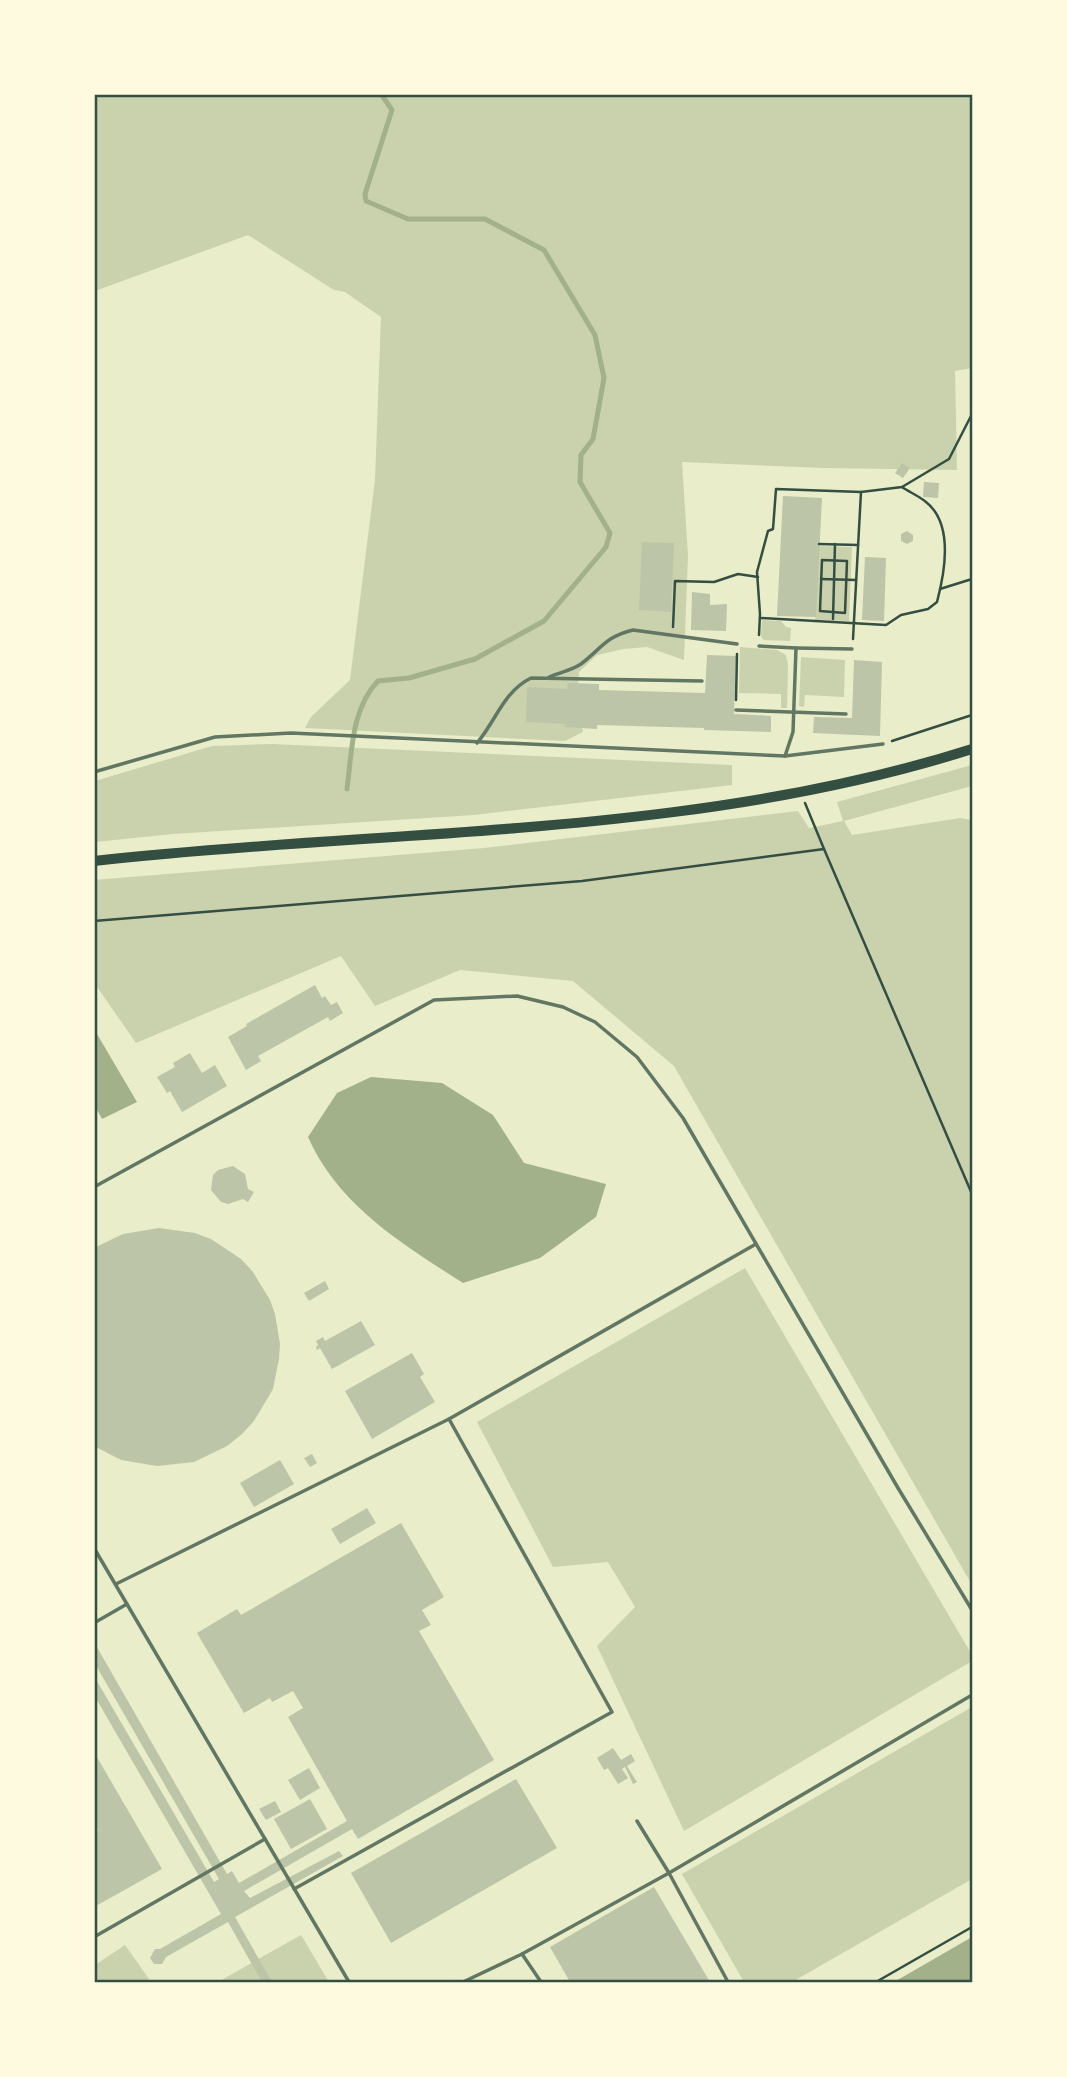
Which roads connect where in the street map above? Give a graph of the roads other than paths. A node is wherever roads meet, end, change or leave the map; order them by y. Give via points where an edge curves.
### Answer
1 (737, 645) road end
2 (759, 646) road end
3 (796, 648) junction
4 (852, 649) road end
5 (547, 678) junction
6 (702, 681) dead end
7 (736, 710) road end
8 (793, 712) junction
9 (846, 714) dead end
10 (477, 743) junction
11 (883, 744) road end
12 (972, 749) edge
13 (785, 756) junction
14 (94, 772) edge
15 (94, 862) edge
16 (94, 1187) edge
17 (756, 1244) junction
18 (449, 1419) junction
19 (94, 1548) edge
20 (116, 1584) junction
21 (127, 1604) junction
22 (972, 1610) edge
23 (94, 1623) edge
24 (972, 1695) edge
25 (637, 1821) dead end
26 (265, 1839) junction
27 (668, 1873) junction
28 (294, 1889) junction
29 (94, 1937) edge
30 (523, 1954) junction
31 (349, 1983) edge
32 (463, 1983) edge
33 (541, 1983) edge
34 (728, 1983) edge

1 - 5 lane via 633,630 616,634 579,665
2 - 3 lane
3 - 4 lane
3 - 8 lane
5 - 6 lane
5 - 10 lane via 531,678 511,692
7 - 8 lane
8 - 9 lane
8 - 13 lane via 793,732
10 - 13 lane
10 - 14 lane via 291,733 215,737
11 - 13 lane
12 - 15 main road via 801,793 638,816
16 - 17 lane via 434,1000 517,996 563,1007 595,1022 638,1057 682,1118
17 - 18 lane
17 - 22 lane
18 - 20 lane
18 - 28 lane via 612,1712
19 - 20 lane
20 - 21 lane
21 - 23 lane
21 - 26 lane
24 - 27 lane
25 - 27 lane
26 - 28 lane
26 - 29 lane
27 - 30 lane
27 - 34 lane
28 - 31 lane
30 - 32 lane
30 - 33 lane

